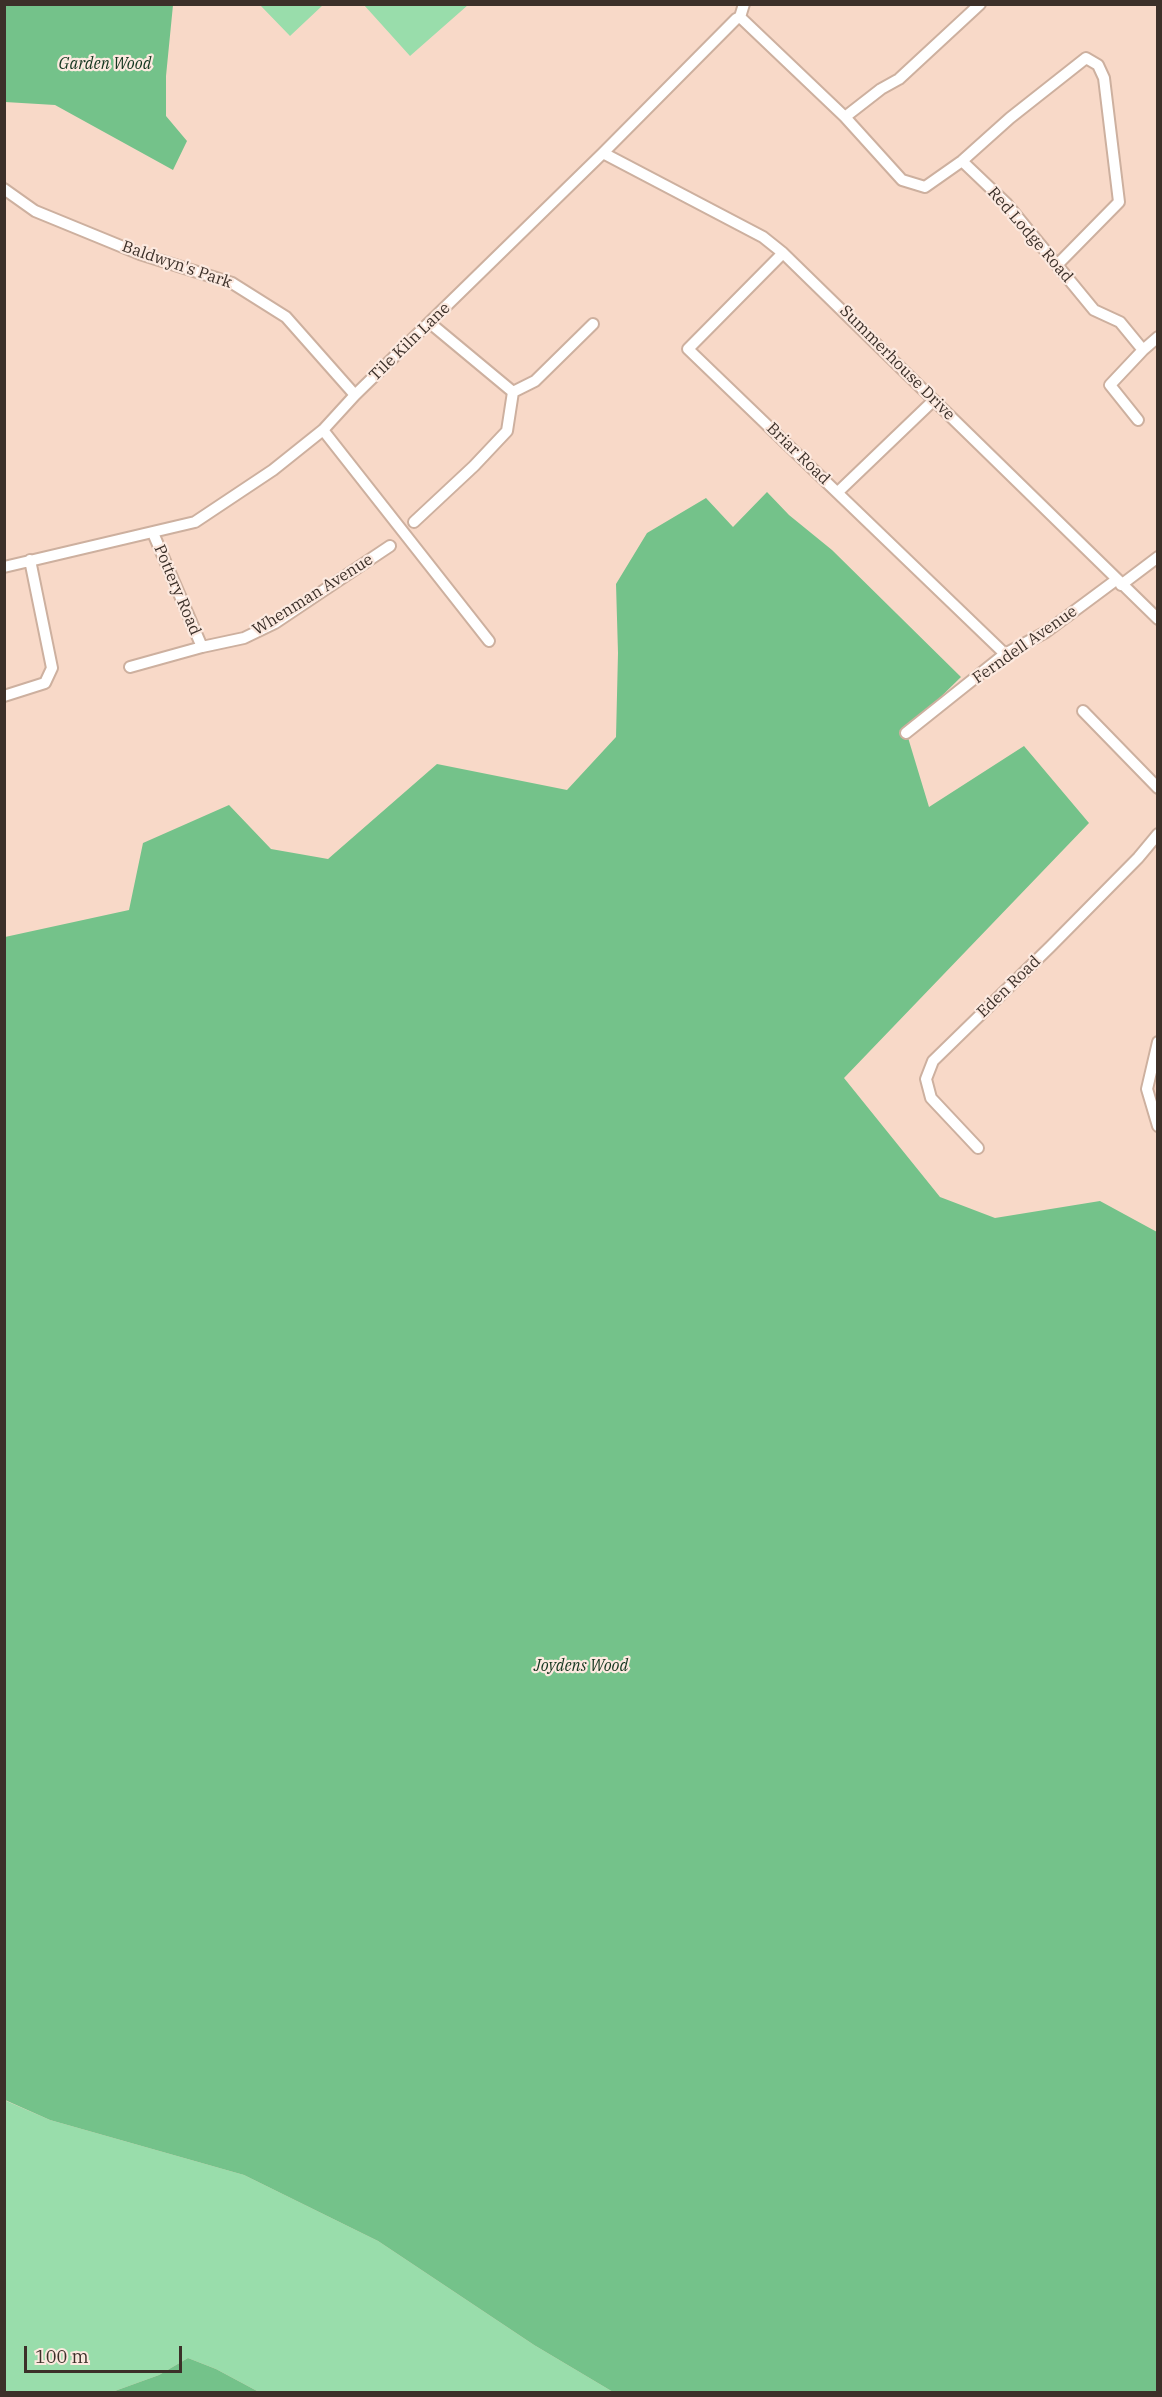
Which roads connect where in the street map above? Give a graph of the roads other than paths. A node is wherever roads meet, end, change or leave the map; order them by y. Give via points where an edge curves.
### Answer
1 (744, 4) edge
2 (980, 4) edge
3 (740, 17) junction
4 (845, 117) junction
5 (603, 153) junction
6 (962, 161) junction
7 (4, 189) edge
8 (783, 253) junction
9 (1057, 266) junction
10 (430, 323) junction
11 (593, 324) dead end
12 (1157, 340) edge
13 (1143, 350) junction
14 (513, 392) junction
15 (355, 395) junction
16 (934, 400) junction
17 (1138, 420) dead end
18 (322, 430) junction
19 (838, 492) junction
20 (414, 522) dead end
21 (153, 533) junction
22 (390, 546) dead end
23 (1158, 557) edge
24 (30, 560) junction
25 (4, 567) edge
26 (1118, 582) junction
27 (1158, 619) edge
28 (489, 641) dead end
29 (202, 647) junction
30 (1005, 654) junction
31 (130, 667) dead end
32 (4, 696) edge
33 (1083, 711) dead end
34 (906, 733) dead end
35 (1158, 788) edge
36 (1158, 834) edge
37 (1158, 1042) edge
38 (1158, 1126) edge
39 (978, 1148) dead end

1 - 3 street
2 - 4 street via 899,79
3 - 4 street
3 - 5 street, Tile Kiln Lane
4 - 6 street via 902,180 925,186
5 - 8 street, Summerhouse Drive via 763,237
5 - 10 street, Tile Kiln Lane
6 - 9 street, Red Lodge Road via 1006,203
6 - 9 street via 1086,58 1098,65 1104,78 1119,202
7 - 15 street, Baldwyn's Park via 35,211 140,254 232,283 286,317
8 - 16 street, Summerhouse Drive
8 - 19 street, Briar Road via 688,349
9 - 13 street, Red Lodge Road via 1094,310 1120,322
10 - 14 street
10 - 15 street, Tile Kiln Lane
11 - 14 street via 535,381
12 - 13 street
13 - 17 street via 1110,385
14 - 20 street via 507,431
15 - 18 street, Tile Kiln Lane
16 - 19 street
16 - 26 street, Summerhouse Drive
18 - 21 street, Tile Kiln Lane via 228,502 195,522
18 - 28 street
19 - 30 street, Briar Road
21 - 24 street, Tile Kiln Lane
21 - 29 street, Pottery Road
22 - 29 street, Whenman Avenue via 275,623 244,638
23 - 26 street, Ferndell Avenue
24 - 25 street, Tile Kiln Lane
24 - 32 street via 52,668 45,683
26 - 27 street, Summerhouse Drive
26 - 30 street, Ferndell Avenue via 1046,632
29 - 31 street, Whenman Avenue
30 - 34 street, Ferndell Avenue
33 - 35 street
36 - 39 street, Eden Road via 933,1061 926,1079 931,1098
37 - 38 street via 1147,1089

